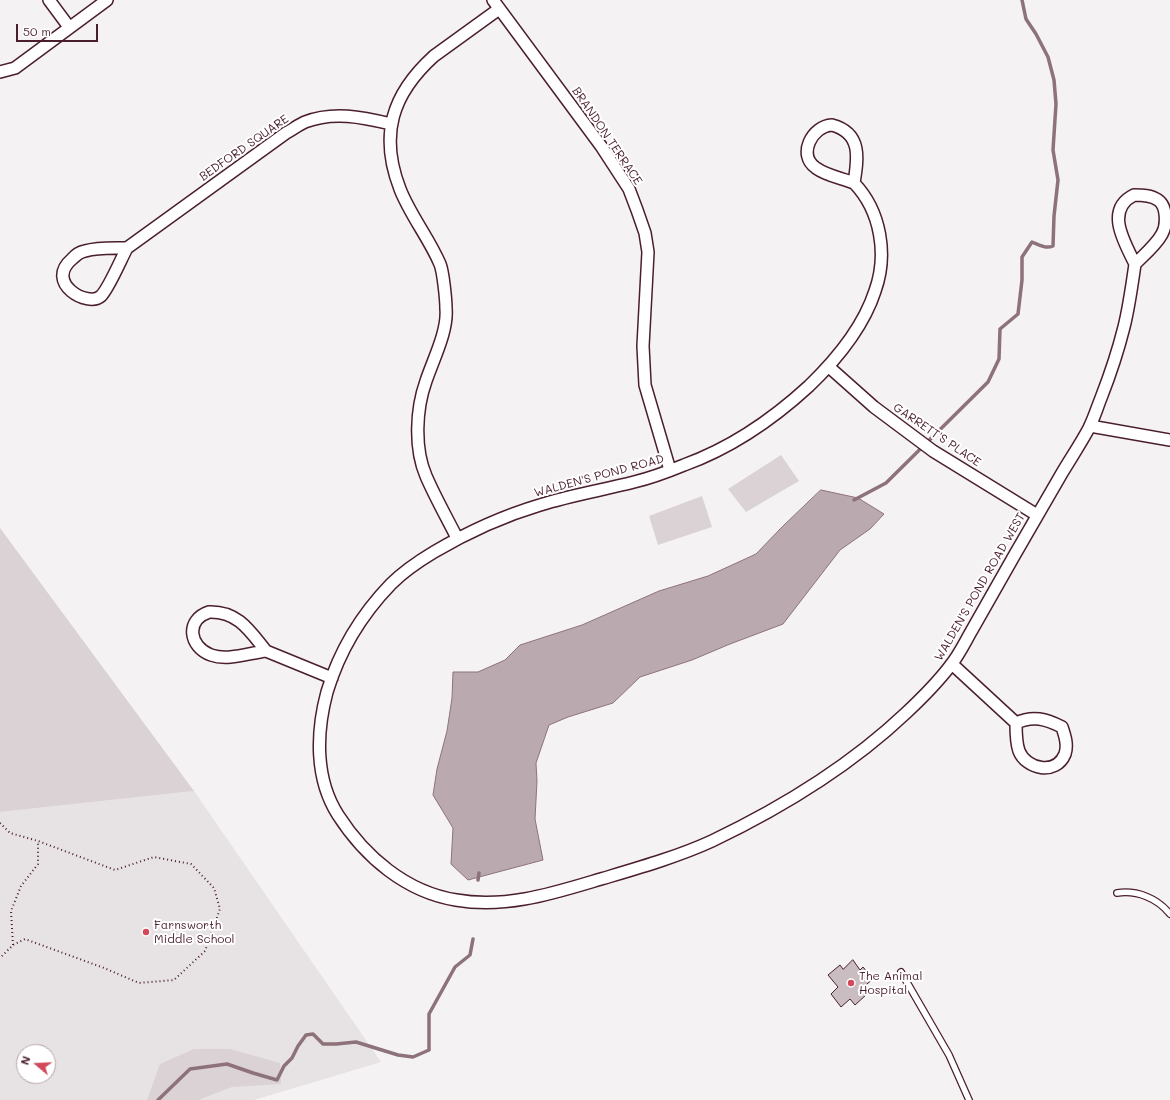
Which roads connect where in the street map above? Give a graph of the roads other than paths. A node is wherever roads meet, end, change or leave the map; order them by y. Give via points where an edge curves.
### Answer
1 (49, 0) edge
2 (108, 0) edge
3 (496, 5) edge
4 (69, 28) junction
5 (0, 72) edge
6 (391, 124) junction
7 (854, 183) junction
8 (127, 248) junction
9 (1136, 264) junction
10 (829, 367) junction
11 (1090, 426) junction
12 (1170, 440) edge
13 (670, 470) junction
14 (1037, 515) junction
15 (458, 538) junction
16 (380, 596) joint
17 (266, 651) junction
18 (952, 664) junction
19 (332, 678) junction
20 (1016, 723) junction
21 (1117, 893) dead end
22 (1170, 914) edge
23 (901, 972) dead end
24 (969, 1100) edge

1 - 4 street
2 - 4 street
3 - 6 street via 426,63 403,93 395,108
3 - 13 street, BRANDON TERRACE via 601,146 629,189 637,210 648,252 643,346 645,385
4 - 5 street via 15,68
6 - 8 street, BEDFORD SQUARE via 347,116 324,116 303,122
6 - 15 street via 392,159 400,189 441,265 447,310 445,326 423,389 418,429 421,461 426,476
7 - 7 street, WALDEN'S POND ROAD via 826,173 811,163 808,144 821,128 840,127 850,134 855,142 857,163
7 - 10 street, WALDEN'S POND ROAD via 872,207 880,231 882,268 875,294 863,318
8 - 8 street, BEDFORD SQUARE via 100,297 95,299 78,296 66,286 63,271 66,264 78,253 85,250
9 - 9 street via 1122,236 1118,212 1128,198 1143,195 1161,202 1166,219 1162,234
9 - 11 street, WALDEN'S POND ROAD WEST via 1124,328
10 - 13 street, WALDEN'S POND ROAD via 787,407 763,424 718,451
10 - 14 street, GARRETT'S PLACE via 874,407 933,451
11 - 12 street
11 - 14 street, WALDEN'S POND ROAD WEST
13 - 15 street, WALDEN'S POND ROAD via 638,481 546,503 488,523
14 - 18 street, WALDEN'S POND ROAD WEST
15 - 16 street, WALDEN'S POND ROAD via 412,566
16 - 19 street, WALDEN'S POND ROAD WEST via 350,638
17 - 17 street via 225,657 211,655 201,650 193,640 194,624 201,614 209,612 235,617 246,626
17 - 19 street
18 - 19 street, WALDEN'S POND ROAD WEST via 929,691 880,737 837,770 778,806 716,838 661,861 561,891 495,904 455,900 416,887 387,870 367,852 341,819 333,806 322,775 319,754 322,709
18 - 20 street
20 - 20 street via 1019,750 1027,762 1041,768 1058,763 1065,754 1066,740 1062,727 1048,720 1024,719
21 - 22 lane via 1126,891 1142,895 1157,902
23 - 24 lane via 949,1055

